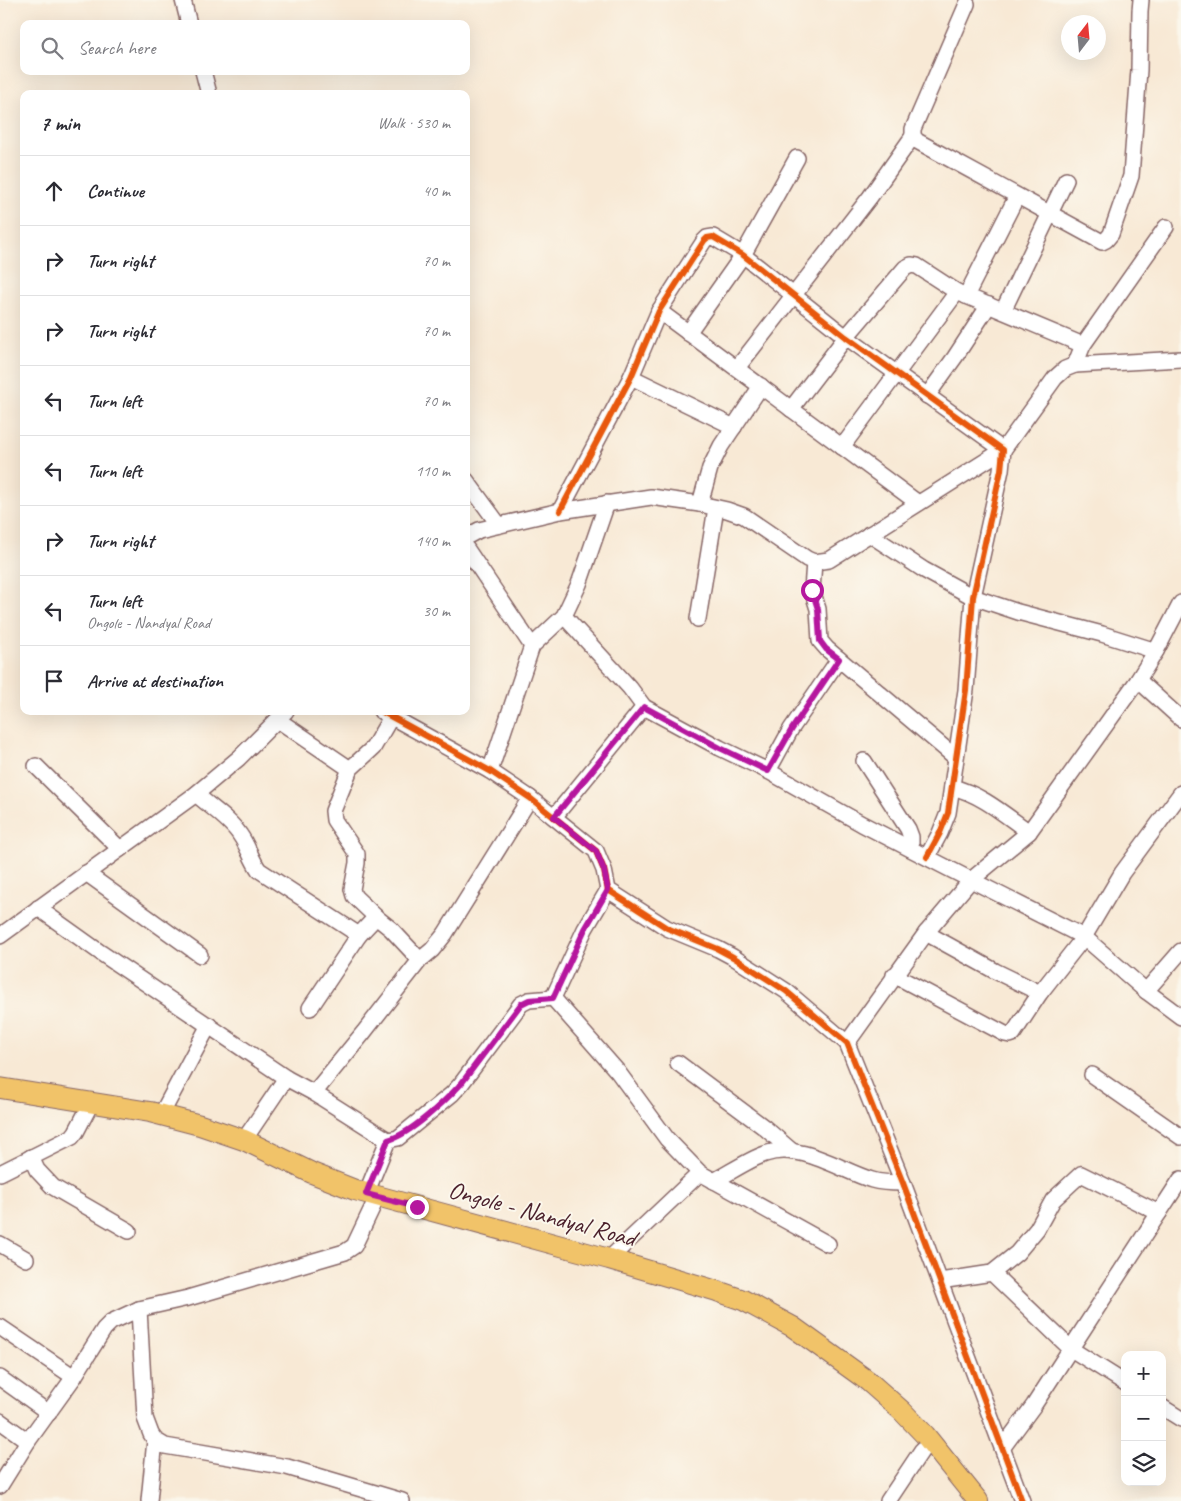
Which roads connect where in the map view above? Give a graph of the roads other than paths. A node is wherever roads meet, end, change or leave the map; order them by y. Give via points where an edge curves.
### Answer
1 (183, 0) edge
2 (1142, 0) edge
3 (968, 4) dead end
4 (189, 20) edge
5 (204, 75) edge
6 (208, 90) edge
7 (913, 136) junction
8 (797, 158) dead end
9 (1066, 180) dead end
10 (1017, 196) junction
11 (1049, 214) junction
12 (1166, 227) dead end
13 (742, 255) junction
14 (961, 294) junction
15 (793, 296) junction
16 (996, 308) junction
17 (659, 311) junction
18 (688, 332) junction
19 (846, 337) junction
20 (1083, 345) junction
21 (1181, 359) edge
22 (1075, 365) junction
23 (629, 368) junction
24 (737, 368) junction
25 (896, 374) junction
26 (761, 386) junction
27 (927, 396) junction
28 (791, 409) junction
29 (734, 427) junction
30 (842, 447) junction
31 (1003, 450) junction
32 (470, 485) edge
33 (608, 503) junction
34 (918, 503) junction
35 (700, 504) junction
36 (716, 508) junction
37 (560, 511) junction
38 (499, 525) junction
39 (869, 534) junction
40 (470, 535) edge
41 (470, 554) edge
42 (814, 562) junction
43 (972, 597) junction
44 (1181, 602) edge
45 (564, 616) junction
46 (698, 619) dead end
47 (532, 646) junction
48 (1156, 651) junction
49 (839, 659) junction
50 (1138, 680) junction
51 (644, 707) junction
52 (282, 715) edge
53 (386, 715) edge
54 (388, 715) edge
55 (1181, 719) edge
56 (954, 757) junction
57 (864, 762) dead end
58 (36, 766) dead end
59 (350, 769) junction
60 (490, 771) junction
61 (768, 771) junction
62 (952, 787) junction
63 (1181, 793) edge
64 (196, 794) junction
65 (530, 798) junction
66 (554, 817) junction
67 (1029, 832) junction
68 (120, 849) junction
69 (911, 849) junction
70 (927, 857) junction
71 (86, 873) junction
72 (971, 880) junction
73 (608, 890) junction
74 (38, 908) junction
75 (376, 917) junction
76 (926, 932) junction
77 (359, 935) junction
78 (0, 936) edge
79 (1084, 937) junction
80 (1181, 950) edge
81 (200, 955) dead end
82 (420, 960) junction
83 (894, 975) junction
84 (1146, 991) junction
85 (1040, 993) junction
86 (553, 998) junction
87 (310, 1008) dead end
88 (1181, 1017) edge
89 (209, 1025) junction
90 (847, 1043) junction
91 (678, 1063) dead end
92 (1092, 1075) dead end
93 (286, 1078) junction
94 (0, 1088) edge
95 (314, 1093) junction
96 (0, 1097) edge
97 (87, 1111) junction
98 (161, 1114) junction
99 (1181, 1137) edge
100 (244, 1140) junction
101 (388, 1140) junction
102 (793, 1152) junction
103 (31, 1157) junction
104 (0, 1173) edge
105 (700, 1174) junction
106 (1181, 1179) edge
107 (714, 1181) junction
108 (903, 1183) junction
109 (369, 1200) junction
110 (1159, 1212) junction
111 (128, 1231) dead end
112 (0, 1244) edge
113 (828, 1244) dead end
114 (26, 1259) dead end
115 (609, 1259) junction
116 (992, 1274) junction
117 (940, 1281) junction
118 (139, 1309) junction
119 (0, 1327) edge
120 (1071, 1348) junction
121 (74, 1377) junction
122 (0, 1378) edge
123 (1121, 1380) edge
124 (1166, 1409) edge
125 (49, 1413) junction
126 (1179, 1414) edge
127 (0, 1422) edge
128 (155, 1440) junction
129 (28, 1441) junction
130 (1003, 1447) junction
131 (922, 1450) junction
132 (2, 1476) edge
133 (150, 1501) edge
134 (402, 1501) edge
135 (888, 1501) edge
136 (962, 1501) edge
137 (978, 1501) edge
138 (1022, 1501) edge

1 - 4 street
2 - 11 street via 1131,176 1111,234 1106,240 1098,241
3 - 7 street via 913,129
5 - 6 street
7 - 10 street
7 - 15 street
8 - 13 street
9 - 11 street
10 - 11 street
10 - 14 street
11 - 16 street
12 - 20 street
13 - 15 street
13 - 17 street via 718,239 708,238
13 - 18 street
14 - 16 street
14 - 19 street via 911,265
14 - 25 street
15 - 19 street
15 - 24 street
16 - 20 street
16 - 27 street
17 - 18 street
17 - 23 street
18 - 24 street
19 - 25 street
19 - 28 street
20 - 22 street
21 - 22 street
22 - 31 street via 1055,378
23 - 29 street
23 - 37 street
24 - 26 street
25 - 27 street
25 - 30 street
26 - 28 street
26 - 29 street
27 - 31 street
28 - 30 street
29 - 35 street via 710,468
30 - 34 street
31 - 34 street
31 - 43 street
32 - 38 street
33 - 35 street via 651,497
33 - 37 street
33 - 45 street
34 - 39 street
35 - 36 street
36 - 42 street via 749,518
36 - 46 street
37 - 38 street
38 - 40 street
39 - 42 street via 829,560
39 - 43 street
41 - 47 street
42 - 49 street via 812,590 818,609 820,641
43 - 48 street
43 - 56 street via 966,690
44 - 48 street
45 - 47 street
45 - 51 street
47 - 60 street
48 - 50 street
49 - 56 street
49 - 61 street
50 - 55 street
50 - 67 street
51 - 61 street
51 - 66 street
52 - 59 street
52 - 64 street via 240,758
53 - 59 street via 373,748
54 - 60 street
56 - 62 street
57 - 69 street via 908,830
58 - 68 street
59 - 75 street via 333,812 334,820 357,854 354,896
60 - 65 street
61 - 69 street
62 - 67 street via 988,803
62 - 70 street via 945,822
63 - 79 street via 1122,873
64 - 68 street
64 - 77 street via 240,834 259,870
65 - 66 street
65 - 82 street via 445,934
66 - 73 street via 596,851
67 - 72 street
68 - 71 street
69 - 70 street
70 - 72 street
71 - 74 street
71 - 81 street
72 - 76 street
72 - 79 street
73 - 86 street via 585,929
73 - 90 street via 667,928 733,958 786,992
74 - 78 street
74 - 89 street
75 - 77 street
75 - 82 street
76 - 83 street
76 - 85 street
77 - 87 street
79 - 84 street
79 - 85 street
80 - 84 street
82 - 95 street
83 - 85 street via 1010,1035
83 - 90 street
84 - 88 street
86 - 101 street via 521,1004 452,1094 398,1138
86 - 105 street via 618,1072 667,1139
89 - 93 street
89 - 98 street
90 - 108 street
91 - 102 street
92 - 99 street
93 - 95 street
93 - 100 street
94 - 98 main road, Ongole - Nandyal Road
95 - 101 street
96 - 97 main road, Ongole - Nandyal Road
97 - 103 street via 72,1137
97 - 109 main road, Ongole - Nandyal Road via 190,1131 241,1150 312,1185
98 - 100 main road, Ongole - Nandyal Road
100 - 109 main road, Ongole - Nandyal Road
101 - 109 street
102 - 107 street via 766,1154
102 - 108 street via 812,1156 873,1181
103 - 104 street
103 - 111 street via 37,1170 53,1186
105 - 107 street
105 - 115 street
106 - 110 street
107 - 113 street
108 - 117 street
109 - 115 main road, Ongole - Nandyal Road
109 - 118 street via 354,1246 345,1252
109 - 131 main road, Ongole - Nandyal Road via 703,1297 738,1311 812,1356 882,1410
110 - 116 street via 1082,1174 1053,1200 1037,1230 1017,1253
110 - 120 street
112 - 114 street
115 - 137 main road, Ongole - Nandyal Road via 717,1291 766,1311 793,1328 868,1381 902,1411
116 - 117 street
116 - 120 street
117 - 130 street
118 - 121 street via 111,1322 104,1329
118 - 128 street via 146,1418
119 - 121 street
120 - 123 street
120 - 130 street
121 - 125 street
122 - 125 street
124 - 126 street
125 - 129 street
127 - 129 street
128 - 133 street
128 - 134 street via 177,1449 287,1467
129 - 132 street
130 - 138 street
131 - 135 street
131 - 136 main road, Ongole - Nandyal Road

